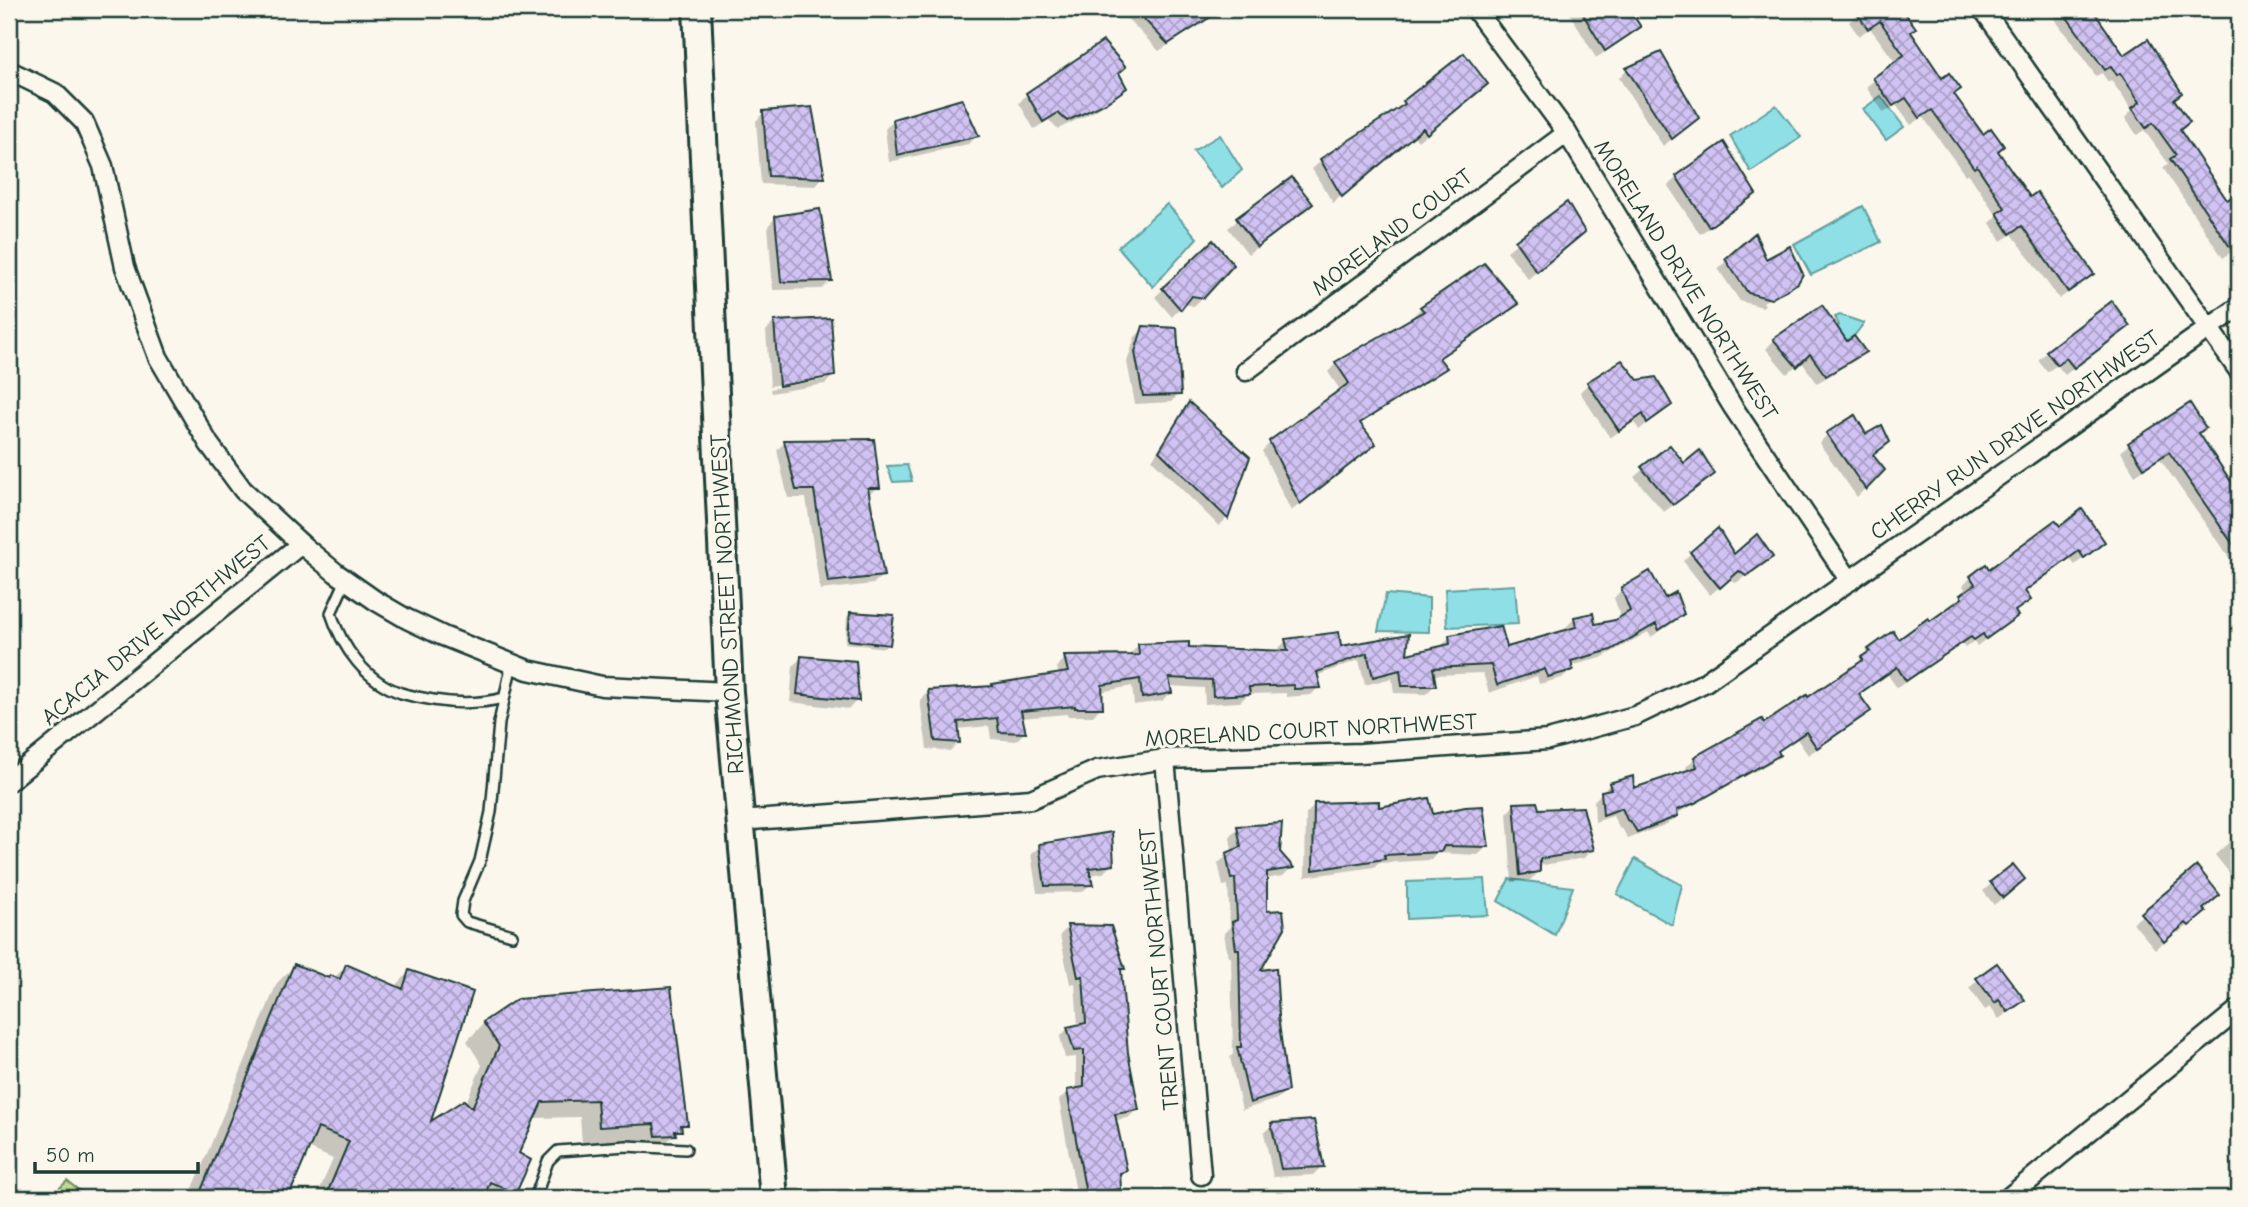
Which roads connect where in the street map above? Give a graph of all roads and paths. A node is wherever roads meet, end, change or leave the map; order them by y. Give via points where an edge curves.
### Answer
1 (697, 9) edge
2 (1475, 9) edge
3 (1983, 9) edge
4 (9, 73) edge
5 (1567, 133) junction
6 (2239, 307) edge
7 (2208, 329) junction
8 (1247, 371) dead end
9 (2239, 371) edge
10 (301, 544) junction
11 (346, 580) junction
12 (1850, 581) junction
13 (512, 663) junction
14 (729, 692) junction
15 (504, 698) junction
16 (1164, 759) junction
17 (9, 781) edge
18 (740, 821) junction
19 (512, 936) dead end
20 (2239, 1009) edge
21 (686, 1149) dead end
22 (1201, 1175) dead end
23 (535, 1198) edge
24 (774, 1198) edge
25 (2008, 1198) edge

1 - 14 street, RICHMOND STREET NORTHWEST
2 - 5 street, MORELAND DRIVE NORTHWEST
3 - 7 street
4 - 10 street, ACACIA DRIVE NORTHWEST via 55,93 85,122 103,166 125,267 158,357 209,444 243,489
5 - 8 street, MORELAND COURT
5 - 12 street, MORELAND DRIVE NORTHWEST via 1733,407
6 - 7 street, CHERRY RUN DRIVE NORTHWEST
7 - 9 street
7 - 12 street, CHERRY RUN DRIVE NORTHWEST
10 - 11 street, ACACIA DRIVE NORTHWEST
10 - 17 street, ACACIA DRIVE NORTHWEST
11 - 13 street, ACACIA DRIVE NORTHWEST via 407,619
11 - 15 lane via 331,613 334,624 364,670 380,683 401,693 456,704
12 - 16 street, MORELAND COURT NORTHWEST via 1704,683 1634,716 1548,740 1361,753
13 - 14 street, ACACIA DRIVE NORTHWEST via 601,686
13 - 15 lane
14 - 18 street, RICHMOND STREET NORTHWEST
15 - 19 lane via 491,813 461,915 467,922
16 - 18 street, MORELAND COURT NORTHWEST via 1097,770 1031,799
16 - 22 street, TRENT COURT NORTHWEST
18 - 24 street, RICHMOND STREET NORTHWEST
20 - 25 street
21 - 23 lane via 626,1146 558,1152 548,1161

